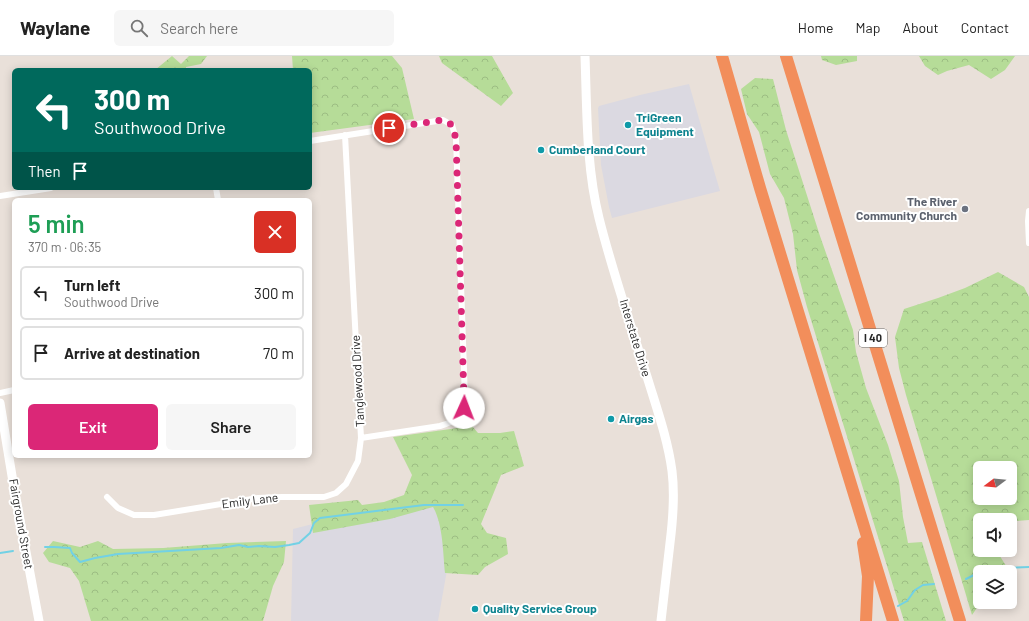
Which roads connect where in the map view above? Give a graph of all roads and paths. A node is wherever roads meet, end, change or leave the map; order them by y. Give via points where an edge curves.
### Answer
1 (585, 56) edge
2 (722, 56) edge
3 (786, 56) edge
4 (345, 135) junction
5 (312, 141) edge
6 (38, 190) edge
7 (0, 196) edge
8 (1029, 211) edge
9 (1029, 243) edge
10 (12, 390) edge
11 (0, 393) edge
12 (0, 403) edge
13 (361, 438) junction
14 (107, 498) dead end
15 (858, 506) junction
16 (39, 621) edge
17 (661, 621) edge
18 (866, 621) edge
19 (893, 621) edge
20 (960, 621) edge

1 - 17 main road, Interstate Drive via 589,150 599,217 665,437 672,470 673,513
2 - 15 highway
3 - 20 highway, I 40
4 - 5 street
4 - 13 street, Tanglewood Drive
4 - 13 street, Tanglewood Drive via 443,120 452,125 456,139 464,408 460,417 451,423
6 - 7 street
8 - 9 street
10 - 11 street
12 - 16 main road, Fairground Street
13 - 14 street, Emily Lane via 358,461 346,484 336,493 324,497 258,498 154,515 134,515 118,508
15 - 18 highway via 868,576
15 - 19 highway

